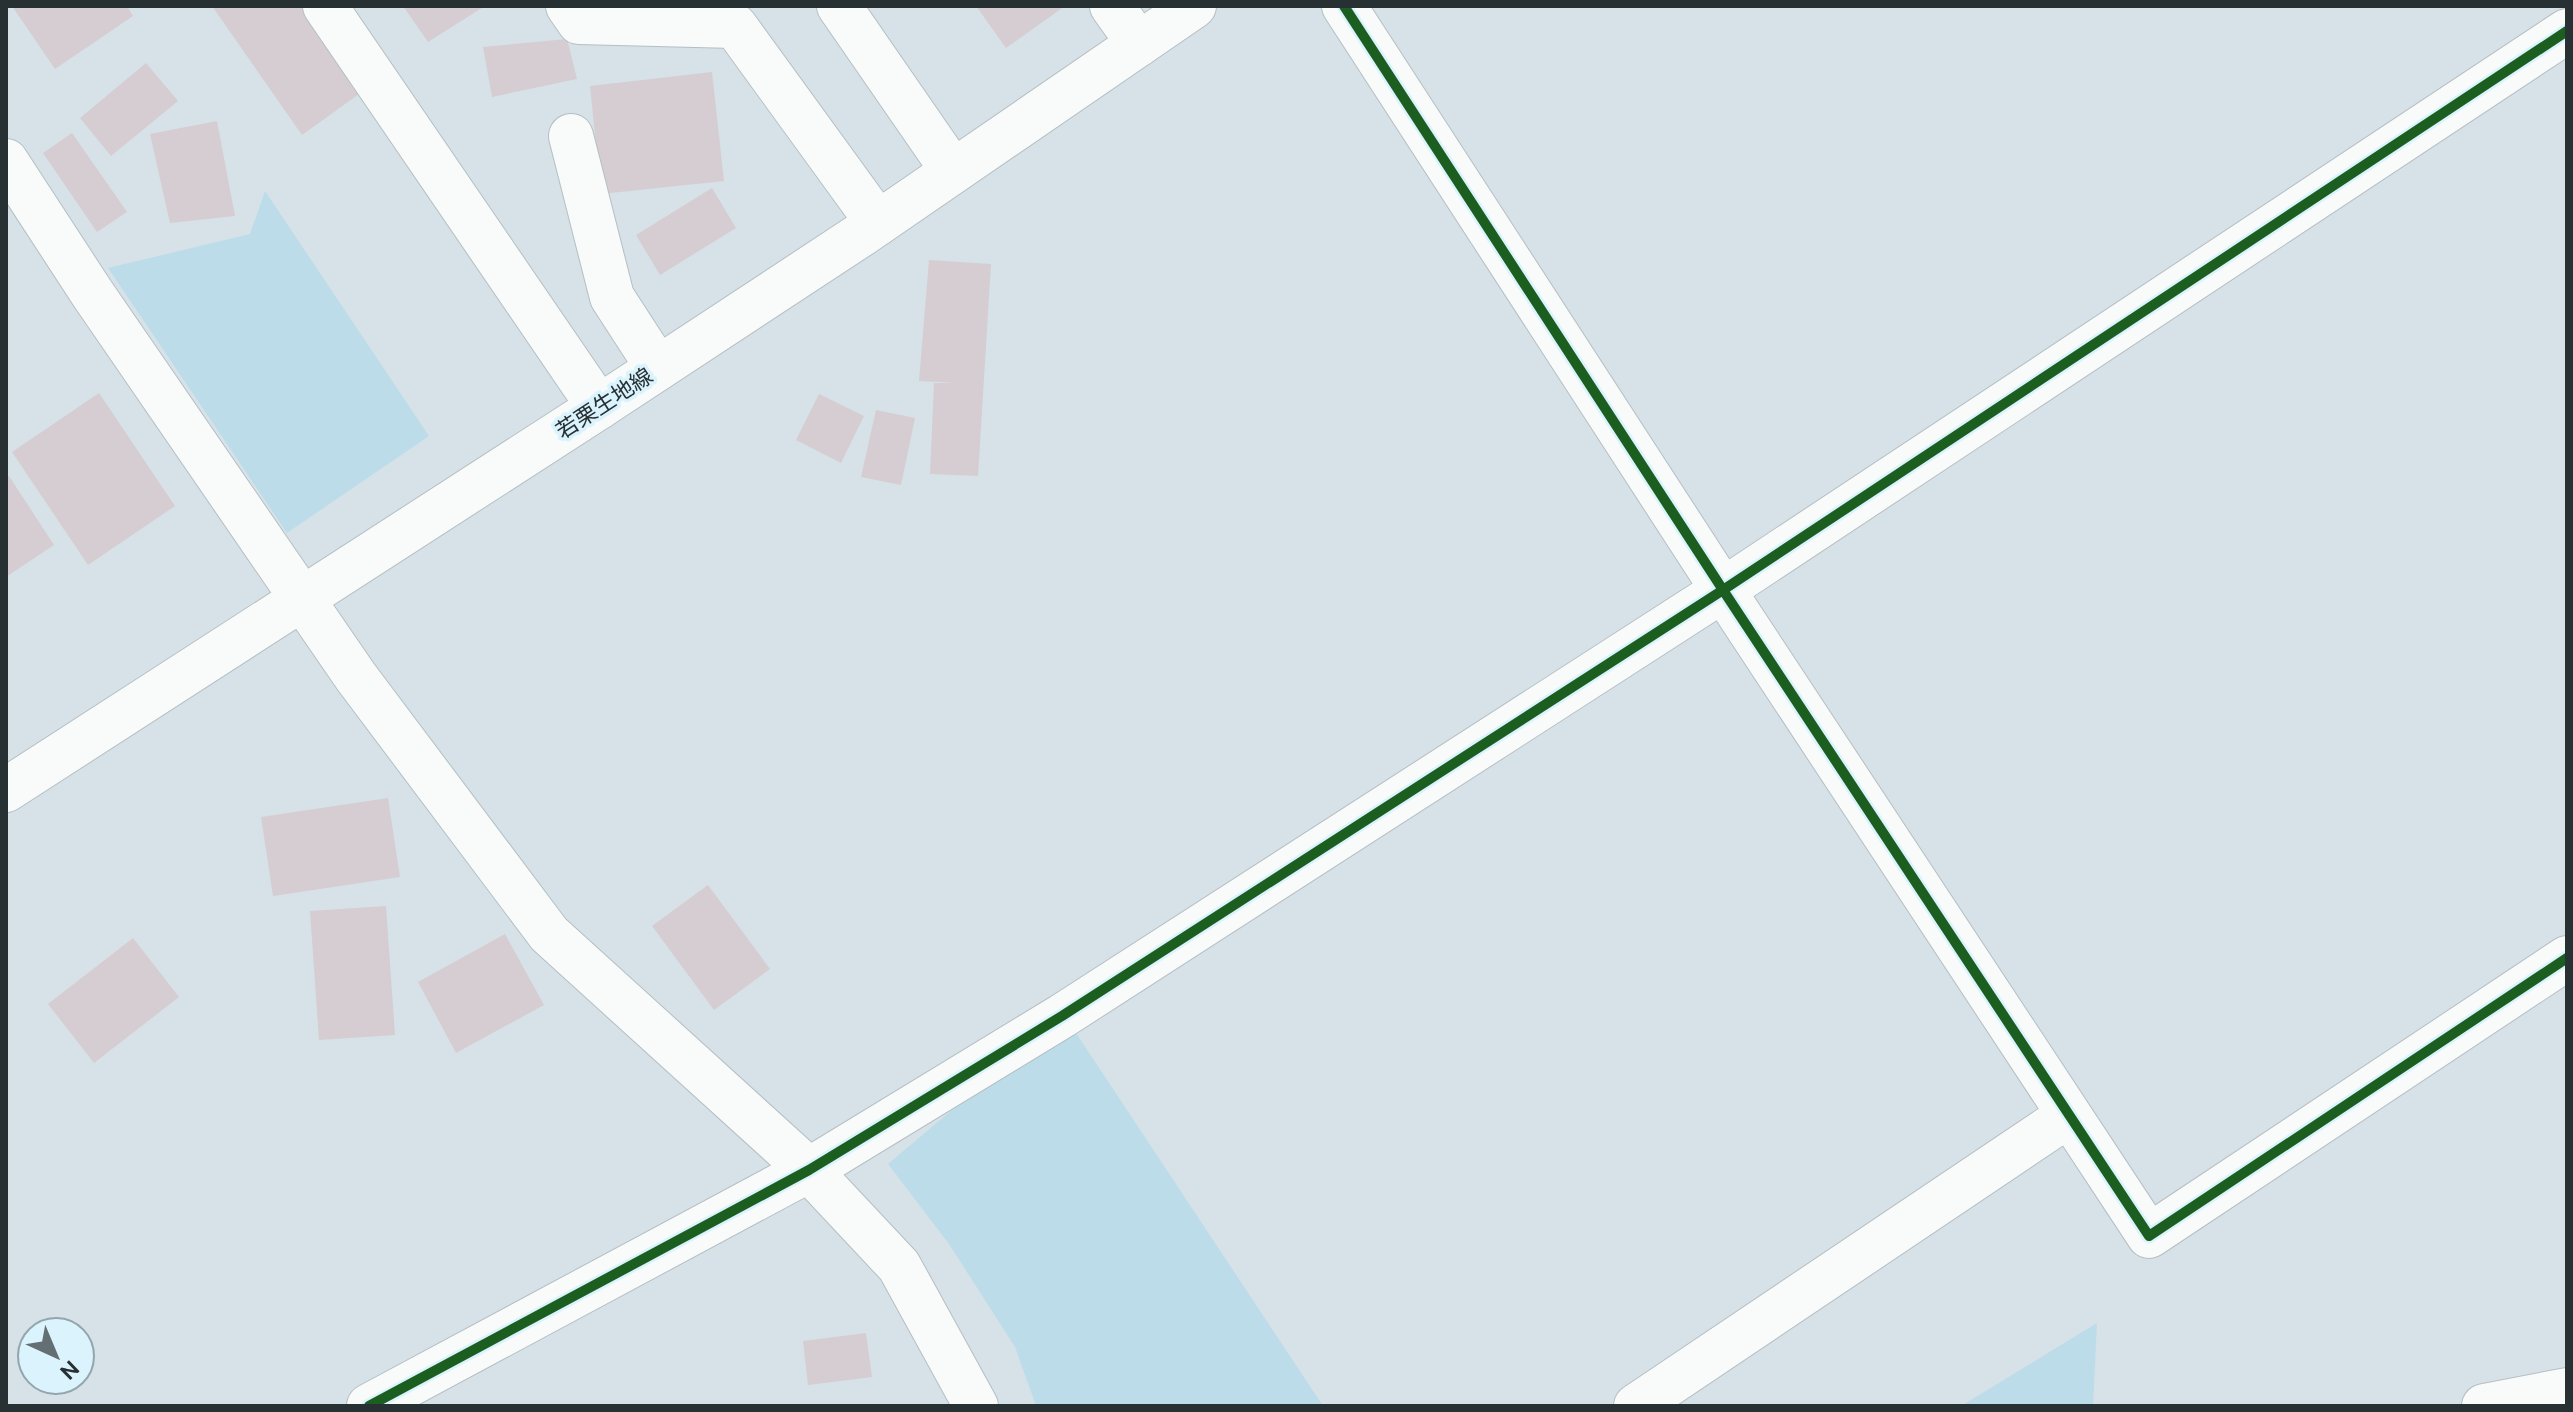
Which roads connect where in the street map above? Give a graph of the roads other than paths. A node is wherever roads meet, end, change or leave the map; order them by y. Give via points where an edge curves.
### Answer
1 (325, 6) edge
2 (568, 6) edge
3 (839, 6) edge
4 (1112, 6) edge
5 (1194, 6) edge
6 (1344, 6) edge
7 (2567, 31) edge
8 (1139, 44) junction
9 (571, 136) dead end
10 (6, 161) edge
11 (953, 171) junction
12 (878, 223) junction
13 (658, 368) junction
14 (599, 407) junction
15 (1723, 590) junction
16 (301, 597) junction
17 (6, 790) edge
18 (2567, 958) edge
19 (2069, 1115) junction
20 (809, 1170) junction
21 (2567, 1390) edge
22 (369, 1406) edge
23 (976, 1406) edge
24 (1636, 1406) edge
25 (2484, 1406) edge

1 - 14 street
2 - 12 street via 579,22 735,26
3 - 11 street
4 - 8 street
5 - 8 street, 若栗生地線
6 - 15 street
7 - 15 street
8 - 11 street, 若栗生地線
9 - 13 street via 612,297
10 - 16 street
11 - 12 street, 若栗生地線
12 - 13 street, 若栗生地線
13 - 14 street, 若栗生地線
14 - 16 street, 若栗生地線
15 - 19 street
15 - 20 street via 1062,1016
16 - 17 street, 若栗生地線
16 - 20 street via 418,763 549,934
18 - 19 street via 2149,1236
19 - 24 street
20 - 22 street
20 - 23 street via 899,1266
21 - 25 street

